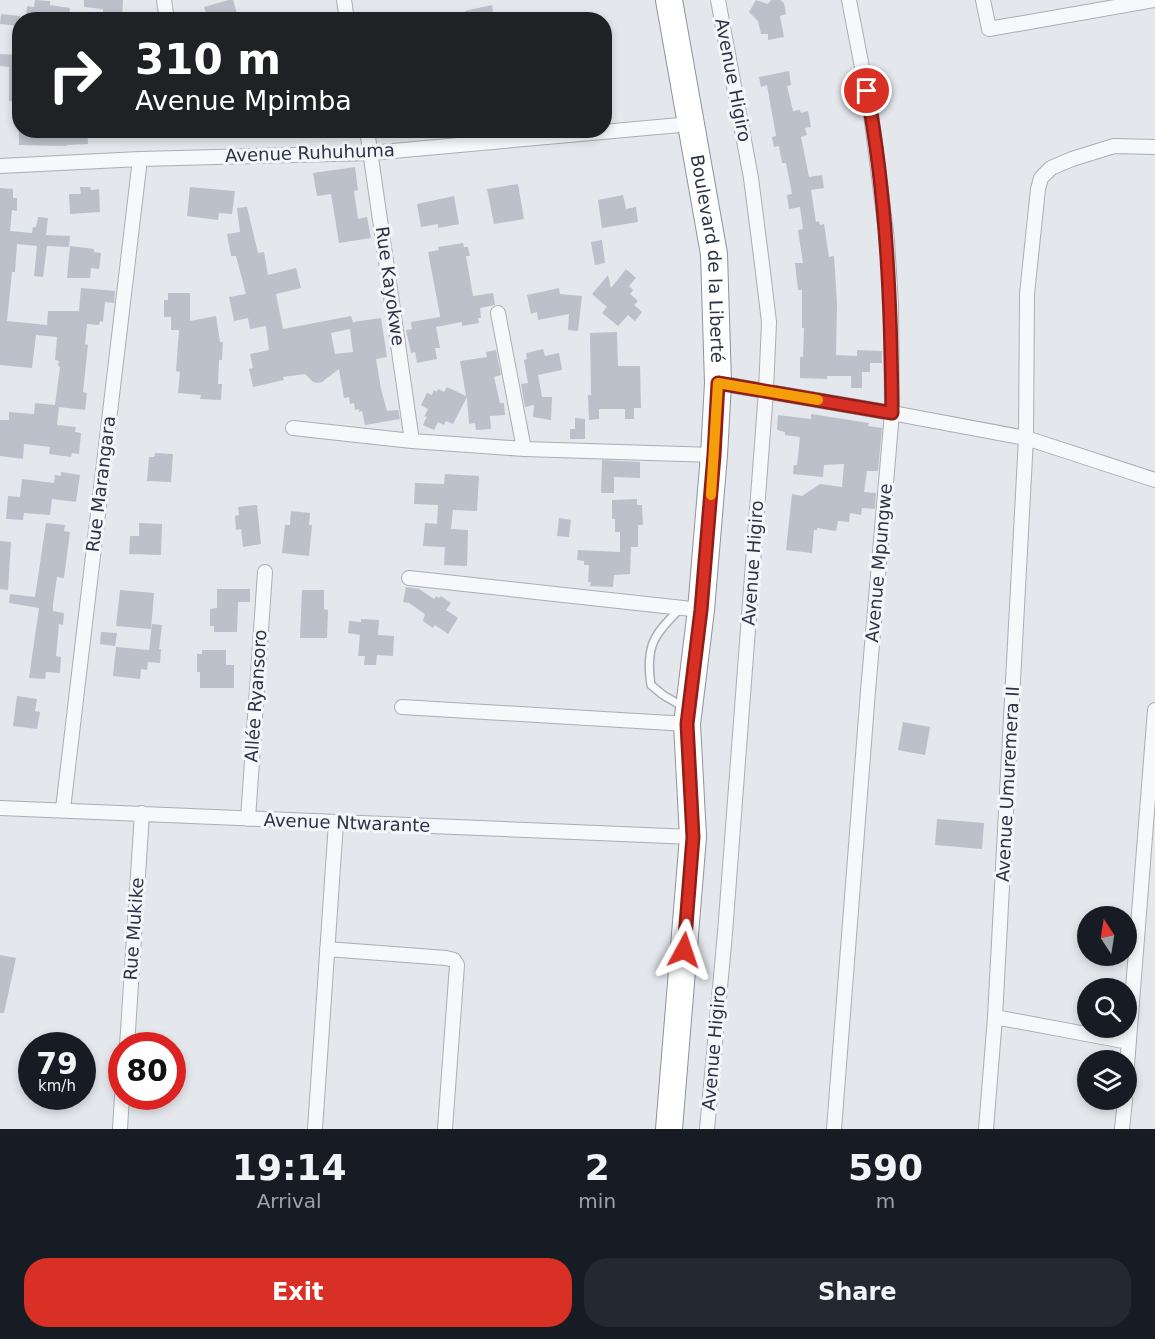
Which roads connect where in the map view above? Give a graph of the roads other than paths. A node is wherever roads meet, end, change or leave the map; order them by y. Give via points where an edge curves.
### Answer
1 (669, 0) edge
2 (718, 0) edge
3 (849, 0) edge
4 (983, 0) edge
5 (1155, 0) edge
6 (1122, 3) edge
7 (691, 124) junction
8 (612, 131) edge
9 (368, 138) edge
10 (537, 138) edge
11 (1155, 147) edge
12 (371, 153) junction
13 (140, 159) junction
14 (0, 166) edge
15 (498, 313) dead end
16 (718, 383) junction
17 (766, 391) junction
18 (892, 413) junction
19 (293, 428) dead end
20 (1026, 438) junction
21 (412, 441) junction
22 (524, 449) junction
23 (714, 455) junction
24 (1155, 480) edge
25 (265, 572) dead end
26 (409, 578) dead end
27 (691, 609) junction
28 (402, 707) dead end
29 (1155, 710) edge
30 (688, 717) junction
31 (0, 808) edge
32 (63, 809) junction
33 (142, 813) junction
34 (248, 819) junction
35 (336, 823) junction
36 (693, 837) junction
37 (327, 950) junction
38 (995, 1017) junction
39 (128, 1032) edge
40 (1130, 1042) junction
41 (1129, 1050) edge
42 (121, 1110) edge
43 (1124, 1110) edge
44 (120, 1129) edge
45 (315, 1129) edge
46 (445, 1129) edge
47 (669, 1129) edge
48 (707, 1129) edge
49 (834, 1129) edge
50 (986, 1129) edge
51 (1122, 1129) edge

1 - 7 highway, Boulevard de la Liberté
2 - 17 street, Avenue Higiro via 751,178 762,264 769,322
3 - 18 street, Avenue Mpungwe via 871,114 887,240
4 - 6 street via 989,28
5 - 6 street
7 - 8 street, Avenue Ruhuhuma
7 - 16 highway, Boulevard de la Liberté via 714,254
9 - 12 street, Rue Kayokwe
10 - 12 street, Avenue Ruhuhuma
11 - 20 street, Avenue Umuremera II via 1114,146 1051,168 1041,178 1027,294
12 - 13 street, Avenue Ruhuhuma
12 - 21 street, Rue Kayokwe
13 - 14 street, Avenue Ruhuhuma
13 - 32 street, Rue Marangara
15 - 22 street
16 - 17 street
16 - 23 highway, Boulevard de la Liberté
17 - 18 street
17 - 48 street, Avenue Higiro
18 - 20 street
18 - 49 street, Avenue Mpungwe
19 - 21 street
20 - 24 street
20 - 38 street, Avenue Umuremera II
21 - 22 street
22 - 23 street
23 - 27 highway, Boulevard de la Liberté
25 - 34 street, Allée Ryansoro
26 - 27 street
27 - 30 highway, Boulevard de la Liberté
27 - 30 lane via 658,631 650,649 649,671 651,685
28 - 30 street
29 - 40 street
30 - 36 highway, Boulevard de la Liberté
31 - 32 street, Avenue Ntwarante
32 - 33 street, Avenue Ntwarante
33 - 34 street, Avenue Ntwarante
33 - 39 street, Rue Mukike
34 - 35 street, Avenue Ntwarante
35 - 36 street, Avenue Ntwarante
35 - 37 street
36 - 47 highway, Boulevard de la Liberté
37 - 45 street
37 - 46 street via 454,960 457,965
38 - 40 street
38 - 50 street, Avenue Umuremera II
40 - 41 street
42 - 44 street
43 - 51 street

